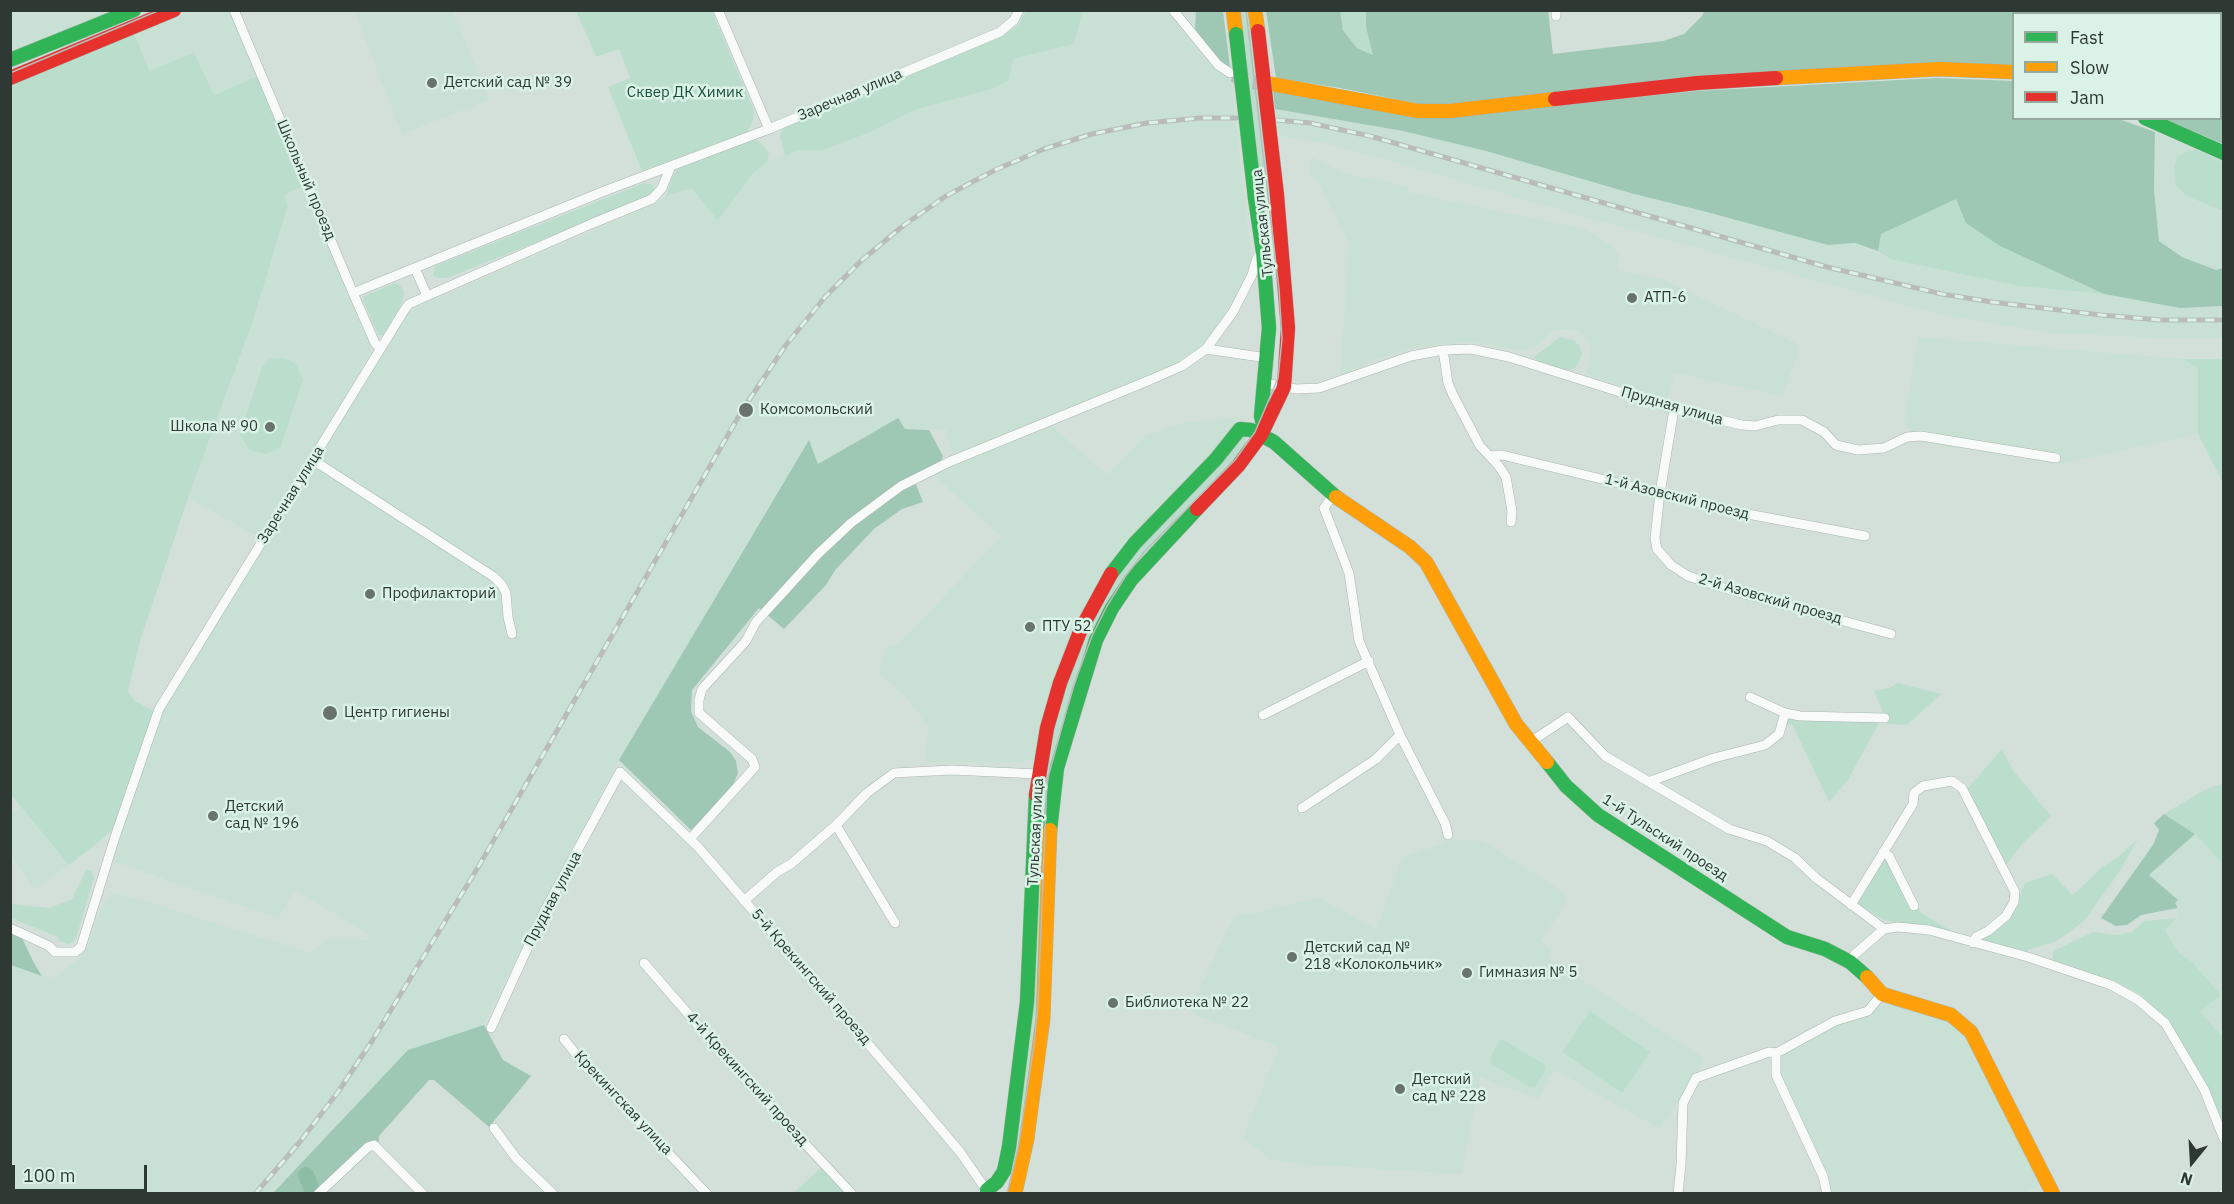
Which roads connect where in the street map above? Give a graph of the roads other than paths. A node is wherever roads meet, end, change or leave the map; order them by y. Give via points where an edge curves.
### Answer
1 (134, 10) edge
2 (174, 10) edge
3 (234, 10) edge
4 (718, 10) edge
5 (1019, 10) edge
6 (1173, 10) edge
7 (1233, 10) edge
8 (1255, 10) edge
9 (10, 60) edge
10 (2012, 72) edge
11 (1230, 73) tunnel mouth
12 (10, 78) edge
13 (1272, 84) tunnel mouth
14 (2149, 120) edge
15 (768, 129) junction
16 (2223, 153) edge
17 (672, 166) junction
18 (1263, 252) junction
19 (415, 268) junction
20 (353, 293) junction
21 (427, 296) junction
22 (380, 348) junction
23 (1206, 349) junction
24 (1443, 350) junction
25 (1267, 358) junction
26 (1264, 383) junction
27 (1284, 387) junction
28 (1674, 409) junction
29 (1262, 432) junction
30 (1490, 456) junction
31 (2056, 458) dead end
32 (313, 460) junction
33 (1660, 493) junction
34 (1333, 495) junction
35 (1511, 522) dead end
36 (1865, 536) dead end
37 (512, 634) dead end
38 (1891, 634) dead end
39 (1369, 660) junction
40 (1750, 697) dead end
41 (1785, 713) junction
42 (1263, 715) dead end
43 (1885, 718) dead end
44 (1400, 735) junction
45 (1529, 743) junction
46 (620, 772) joint
47 (1038, 774) junction
48 (1648, 782) junction
49 (1302, 808) dead end
50 (836, 825) junction
51 (1448, 835) dead end
52 (690, 839) junction
53 (1883, 852) junction
54 (744, 900) junction
55 (1851, 905) junction
56 (1914, 906) dead end
57 (895, 923) dead end
58 (10, 928) edge
59 (1884, 929) junction
60 (1973, 942) junction
61 (1850, 962) junction
62 (644, 963) dead end
63 (1882, 994) junction
64 (491, 1028) dead end
65 (564, 1040) dead end
66 (1776, 1053) junction
67 (494, 1128) dead end
68 (2223, 1139) edge
69 (988, 1192) edge
70 (318, 1194) edge
71 (423, 1194) edge
72 (552, 1194) edge
73 (707, 1194) edge
74 (852, 1194) edge
75 (1015, 1194) edge
76 (1678, 1194) edge
77 (1827, 1194) edge
78 (2053, 1194) edge

1 - 9 street
2 - 12 street
3 - 20 street, Школьный проезд
4 - 15 street
5 - 15 street, Заречная улица via 1000,32
6 - 11 street via 1218,65
7 - 18 street, Тульская улица, bridge
8 - 27 street, Тульская улица, bridge via 1288,328
10 - 13 street via 1938,69 1697,83 1450,111 1418,111
14 - 16 street
15 - 17 street, Заречная улица
17 - 19 street, Заречная улица
17 - 21 street, Заречная улица via 652,199
18 - 23 street via 1233,312
18 - 25 street, Тульская улица via 1269,328
19 - 20 street, Заречная улица
19 - 21 street
20 - 22 street, Школьный проезд
21 - 22 street, Заречная улица via 409,304
22 - 32 street, Заречная улица
23 - 25 street
23 - 52 street via 1182,366 901,486 851,523 818,554 702,688 699,713 752,759 755,767
24 - 27 street, Прудная улица via 1319,388
24 - 28 street, Прудная улица via 1471,349 1509,357
24 - 30 street via 1453,395 1480,446
25 - 26 street, Тульская улица
26 - 27 street, Прудная улица
26 - 29 street, Тульская улица
27 - 29 street, Тульская улица
28 - 31 street, Прудная улица via 1742,425 1802,420 1824,432 1836,446 1858,450 1884,448 1921,436
28 - 33 street
29 - 34 street, 1-й Тульский проезд
29 - 47 street via 1240,429 1114,569 1081,629 1060,683
29 - 75 street, Тульская улица via 1238,466 1131,580 1096,640 1080,688 1054,783 1043,1019 1027,1139
30 - 33 street, 1-й Азовский проезд via 1502,455
30 - 35 street via 1506,477
32 - 37 street via 494,577 506,593
32 - 58 street, Заречная улица via 159,709 81,947 75,952 56,952
33 - 36 street, 1-й Азовский проезд
33 - 38 street, 2-й Азовский проезд via 1657,549 1688,576
34 - 39 street via 1324,508 1349,573 1359,642
34 - 45 street, 1-й Тульский проезд via 1426,562
39 - 42 street
39 - 44 street
40 - 41 street
41 - 43 street
41 - 48 street via 1779,734 1765,745
44 - 49 street via 1376,759
44 - 51 street
45 - 48 street via 1568,717 1605,756
45 - 61 street, 1-й Тульский проезд via 1566,786 1598,815 1787,937
46 - 52 street, 5-й Крекингский проезд
46 - 64 street, Прудная улица via 544,912
47 - 50 street via 952,770 894,773 867,793
47 - 69 street via 1028,1002 1006,1159
48 - 55 street via 1729,829 1767,841 1795,858
50 - 54 street
50 - 57 street
52 - 54 street, 5-й Крекингский проезд
53 - 55 street
53 - 56 street via 1889,856
53 - 60 street via 1913,804 1914,793 1923,786 1952,781 1962,788 2015,892 2006,916
54 - 69 street, 5-й Крекингский проезд via 960,1152
55 - 59 street
59 - 60 street via 1929,930
59 - 61 street
60 - 68 street via 2111,985 2152,1011 2165,1023 2204,1089
61 - 63 street, 1-й Тульский проезд
62 - 74 street, 4-й Крекингский проезд
63 - 66 street via 1868,1011 1835,1021
63 - 78 street via 1951,1014 1971,1032
65 - 73 street, Крекингская улица
66 - 76 street via 1769,1052 1696,1078 1683,1103
66 - 77 street via 1776,1075 1823,1176
67 - 72 street via 516,1158
70 - 71 street via 374,1144

